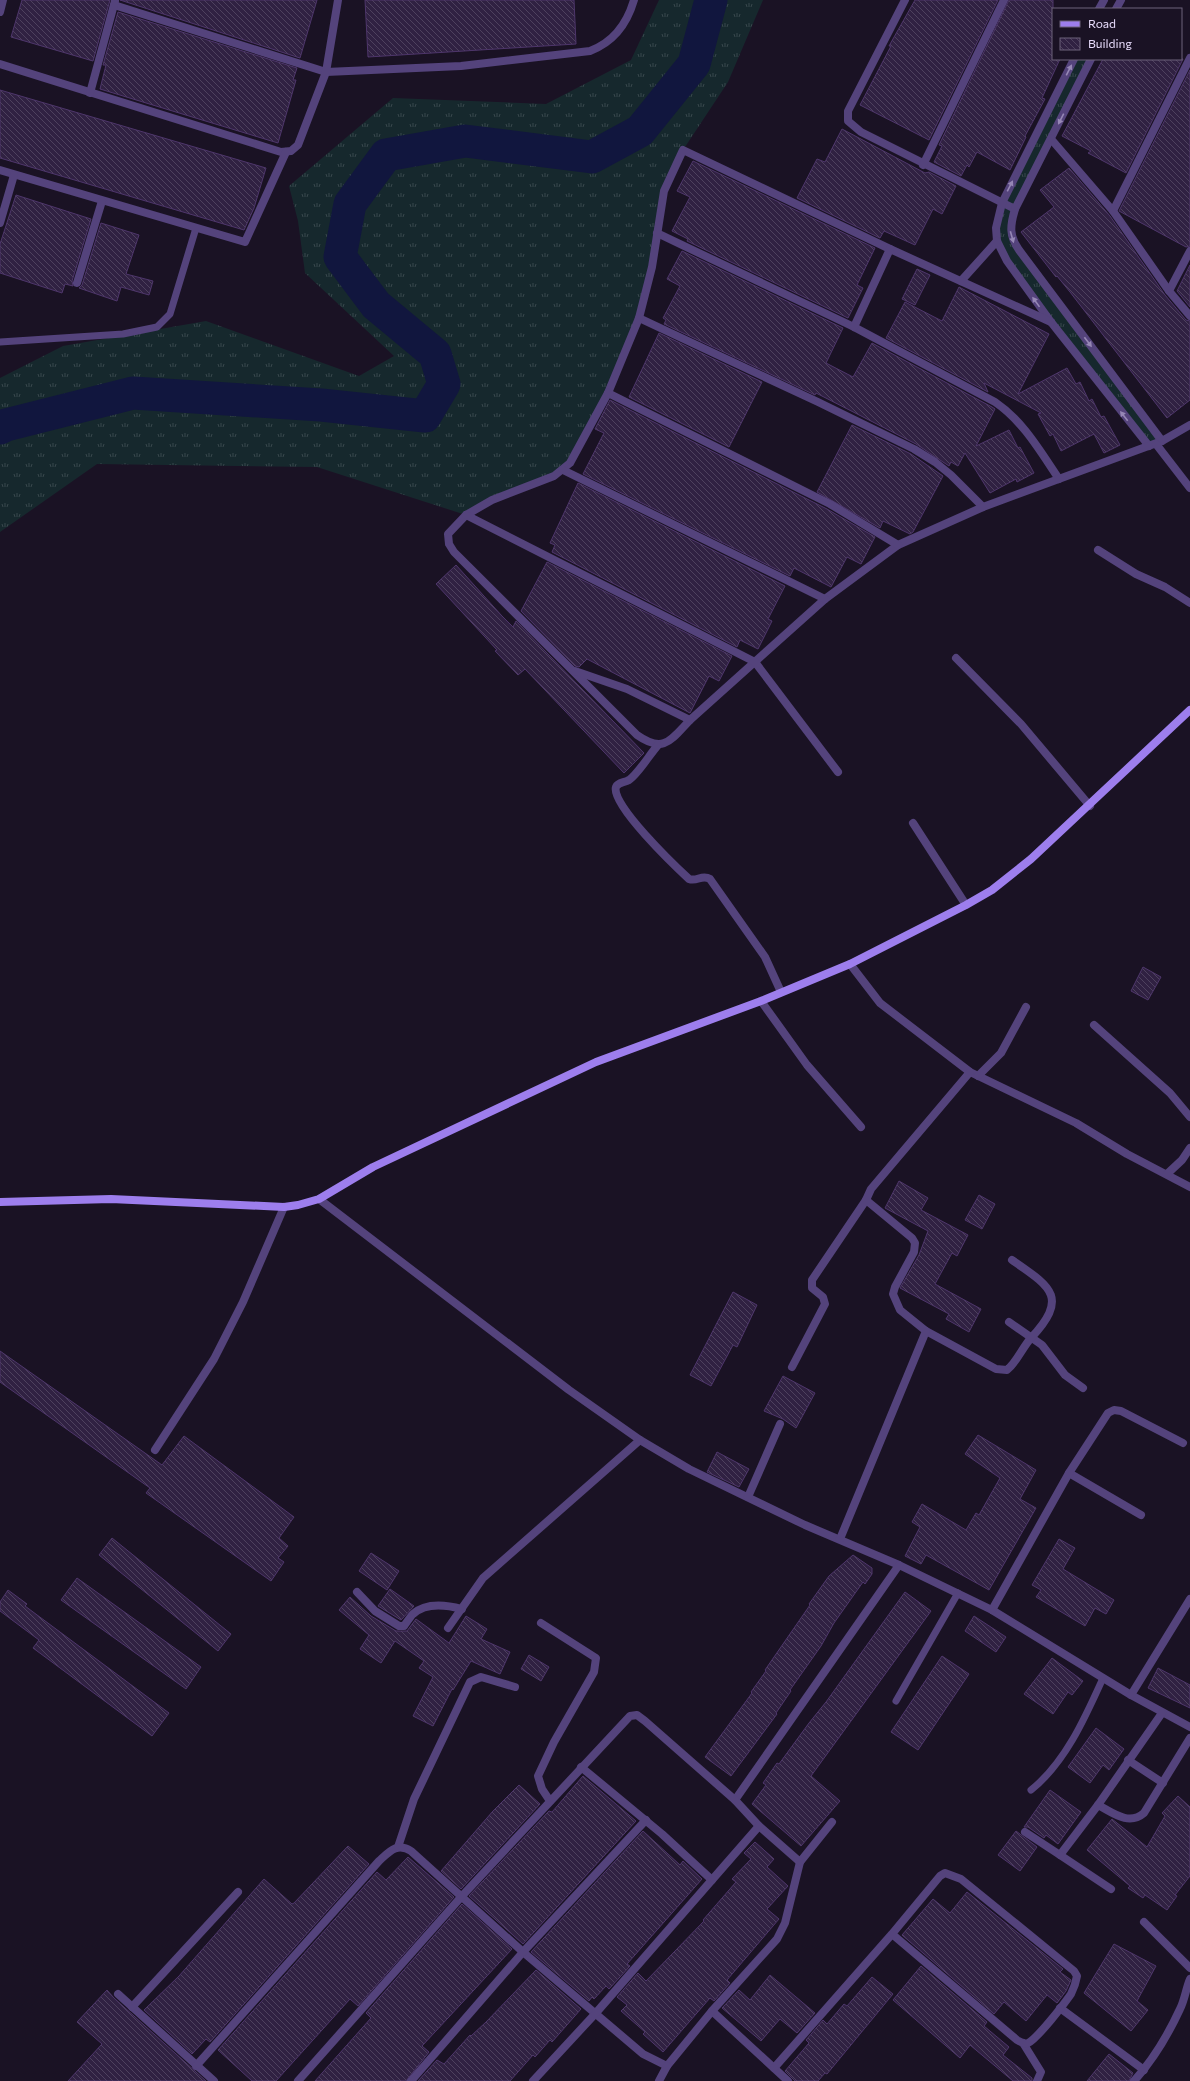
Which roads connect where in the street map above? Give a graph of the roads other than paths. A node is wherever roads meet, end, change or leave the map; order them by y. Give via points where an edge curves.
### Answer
1 (4, 0) edge
2 (338, 0) edge
3 (634, 0) edge
4 (905, 0) edge
5 (1004, 0) edge
6 (114, 2) edge
7 (0, 12) edge
8 (1190, 58) edge
9 (1074, 60) edge
10 (1090, 60) edge
11 (0, 64) edge
12 (326, 72) junction
13 (90, 93) junction
14 (1051, 139) junction
15 (286, 152) junction
16 (923, 165) junction
17 (0, 170) edge
18 (14, 175) junction
19 (102, 201) junction
20 (1002, 204) junction
21 (1015, 209) junction
22 (1113, 211) junction
23 (0, 224) edge
24 (196, 228) junction
25 (657, 233) junction
26 (997, 241) junction
27 (890, 249) junction
28 (1190, 252) edge
29 (961, 281) junction
30 (77, 282) dead end
31 (1169, 291) junction
32 (1190, 316) edge
33 (639, 318) junction
34 (1050, 322) junction
35 (854, 327) junction
36 (0, 342) edge
37 (608, 393) junction
38 (1190, 425) edge
39 (1155, 444) junction
40 (563, 470) junction
41 (1059, 479) junction
42 (1190, 488) edge
43 (983, 507) junction
44 (466, 515) junction
45 (898, 545) junction
46 (1098, 550) dead end
47 (825, 599) junction
48 (1190, 603) edge
49 (956, 658) dead end
50 (755, 662) junction
51 (573, 670) junction
52 (1190, 710) edge
53 (690, 720) junction
54 (658, 745) junction
55 (838, 772) dead end
56 (1090, 806) junction
57 (913, 823) dead end
58 (966, 905) junction
59 (850, 964) junction
60 (781, 992) junction
61 (761, 1001) junction
62 (1026, 1007) dead end
63 (1094, 1025) dead end
64 (970, 1072) junction
65 (978, 1076) junction
66 (1190, 1117) edge
67 (861, 1127) dead end
68 (1190, 1148) edge
69 (1167, 1174) junction
70 (1190, 1187) edge
71 (319, 1199) junction
72 (866, 1200) junction
73 (0, 1202) edge
74 (284, 1207) junction
75 (1012, 1260) dead end
76 (1009, 1322) dead end
77 (926, 1331) junction
78 (1031, 1338) junction
79 (792, 1367) dead end
80 (1083, 1388) dead end
81 (780, 1424) dead end
82 (640, 1440) junction
83 (1183, 1443) dead end
84 (155, 1450) dead end
85 (1069, 1473) junction
86 (748, 1497) junction
87 (1141, 1515) dead end
88 (840, 1539) junction
89 (899, 1565) junction
90 (357, 1592) dead end
91 (958, 1593) junction
92 (1190, 1599) edge
93 (462, 1609) junction
94 (992, 1610) junction
95 (541, 1623) dead end
96 (448, 1628) dead end
97 (1103, 1678) junction
98 (515, 1687) dead end
99 (1131, 1695) junction
100 (896, 1701) dead end
101 (1162, 1713) junction
102 (1190, 1727) edge
103 (1190, 1738) edge
104 (1128, 1760) junction
105 (581, 1767) junction
106 (1163, 1783) junction
107 (1031, 1790) dead end
108 (550, 1800) junction
109 (735, 1800) junction
110 (1098, 1805) junction
111 (646, 1820) junction
112 (832, 1822) dead end
113 (759, 1826) junction
114 (1025, 1832) dead end
115 (398, 1847) junction
116 (1060, 1855) junction
117 (800, 1862) junction
118 (712, 1880) junction
119 (1111, 1889) dead end
120 (238, 1892) dead end
121 (462, 1896) junction
122 (1144, 1922) dead end
123 (892, 1934) junction
124 (523, 1952) junction
125 (1190, 1968) edge
126 (1190, 1979) edge
127 (118, 1994) dead end
128 (132, 2007) junction
129 (1060, 2008) junction
130 (712, 2011) junction
131 (595, 2014) junction
132 (1023, 2043) junction
133 (196, 2066) junction
134 (667, 2066) junction
135 (774, 2068) junction
136 (1144, 2070) junction
137 (214, 2081) edge
138 (298, 2081) edge
139 (411, 2081) edge
140 (533, 2081) edge
141 (659, 2081) edge
142 (788, 2081) edge
143 (1037, 2081) edge
144 (1134, 2081) edge

1 - 7 street
2 - 12 street
3 - 12 street via 618,32 602,47 590,51 461,66
4 - 16 street via 847,117 854,128
5 - 16 street
6 - 12 street
6 - 13 street
8 - 22 street
20 -> 9 street
10 -> 14 street
11 - 13 street
12 - 15 street via 298,145
13 - 15 street
14 - 21 street
14 - 22 street
15 - 24 street via 245,242
16 - 20 street
17 - 18 street
18 - 19 street
18 - 23 street
19 - 24 street
19 - 30 street
20 - 21 street
20 - 26 street via 996,228
21 -> 39 street via 1010,228 1013,242
22 - 31 street
24 - 36 lane via 170,314 157,327 123,334
25 - 27 street via 664,191 683,150
25 - 33 street via 652,267
25 - 35 street
26 - 29 street
34 -> 26 street via 1007,261
27 - 29 street
27 - 35 street
28 - 31 street
29 - 34 street
31 - 32 street
33 - 37 street
33 - 43 street via 914,449 951,475
39 -> 34 street
35 - 41 street via 1005,409 1023,427
37 - 40 street via 570,462
37 - 45 street via 830,504
38 - 39 street
39 - 41 street
39 - 42 street
40 - 44 street via 554,476 492,500
40 - 47 street
41 - 43 street
43 - 45 street
44 - 50 street
44 - 51 street via 448,534 449,544 454,552
45 - 47 street
46 - 48 street
47 - 50 street
49 - 56 street via 1021,724
50 - 53 street
50 - 55 street
51 - 53 street via 627,689
51 - 54 street via 637,735
52 - 56 street
53 - 54 street via 671,740
54 - 60 street via 629,780 619,783 615,793 629,816 658,849 690,879 710,879 765,957
56 - 58 street via 1010,877
57 - 58 street
58 - 59 street
59 - 60 street
59 - 64 street via 880,1003
60 - 61 street
61 - 67 street via 807,1065
61 - 71 street via 596,1062 373,1167
62 - 65 street via 1001,1053
63 - 66 street via 1170,1093
64 - 65 street
64 - 72 street via 872,1189
65 - 69 street via 1076,1123 1127,1154
68 - 69 street
69 - 70 street
71 - 74 street
71 - 82 street via 569,1390
72 - 77 street via 915,1243 914,1252 893,1294 900,1310
72 - 79 street via 812,1280 812,1288 823,1297 825,1304
73 - 74 street via 111,1199
74 - 84 street via 243,1302 214,1359
75 - 78 street via 1037,1277 1049,1290 1053,1299 1052,1308 1046,1319
76 - 78 street
77 - 78 street via 1001,1371 1011,1366
77 - 88 street
78 - 80 street via 1047,1350 1070,1379
81 - 86 street
82 - 86 street via 689,1469
82 - 93 street via 483,1578
83 - 85 street via 1121,1411 1111,1411 1105,1416
85 - 87 street
85 - 94 street
86 - 88 street
88 - 89 street
89 - 91 street
89 - 109 street
90 - 93 street via 375,1611 399,1626 404,1626 419,1610 426,1607 448,1606
91 - 94 street
91 - 100 lane
92 - 99 street
93 - 96 street
94 - 97 street
95 - 108 street via 596,1658 594,1672 554,1742 538,1776 542,1789
97 - 99 street
97 - 107 lane via 1078,1730 1043,1781
98 - 115 street via 480,1677 470,1682 414,1798
99 - 101 street
101 - 102 street
101 - 104 street
103 - 106 street
104 - 106 street
104 - 110 street
105 - 108 street
105 - 109 street via 630,1716 637,1715
105 - 111 street
106 - 110 street via 1144,1814 1138,1818 1127,1819
108 - 121 street
109 - 113 street
110 - 116 street
111 - 118 street
111 - 124 street
112 - 117 street
113 - 117 street
113 - 118 street
114 - 116 street
115 - 121 street via 411,1851
115 - 133 street via 389,1851 379,1861
116 - 119 street
117 - 130 street via 786,1923 777,1939
118 - 131 street
120 - 128 street
121 - 124 street
121 - 138 street
122 - 125 street
123 - 129 street via 940,1876 945,1873 954,1875 1074,1972 1077,1976 1072,1992
123 - 132 street
123 - 135 street
124 - 131 street
124 - 139 street
126 - 136 street via 1181,2007
127 - 128 street
128 - 133 street
129 - 132 street via 1033,2039 1027,2044
129 - 136 street
130 - 134 street
130 - 135 street
131 - 134 street via 643,2054
131 - 140 street
132 - 143 street via 1041,2072
133 - 137 street
134 - 141 street
135 - 142 street
136 - 144 street

